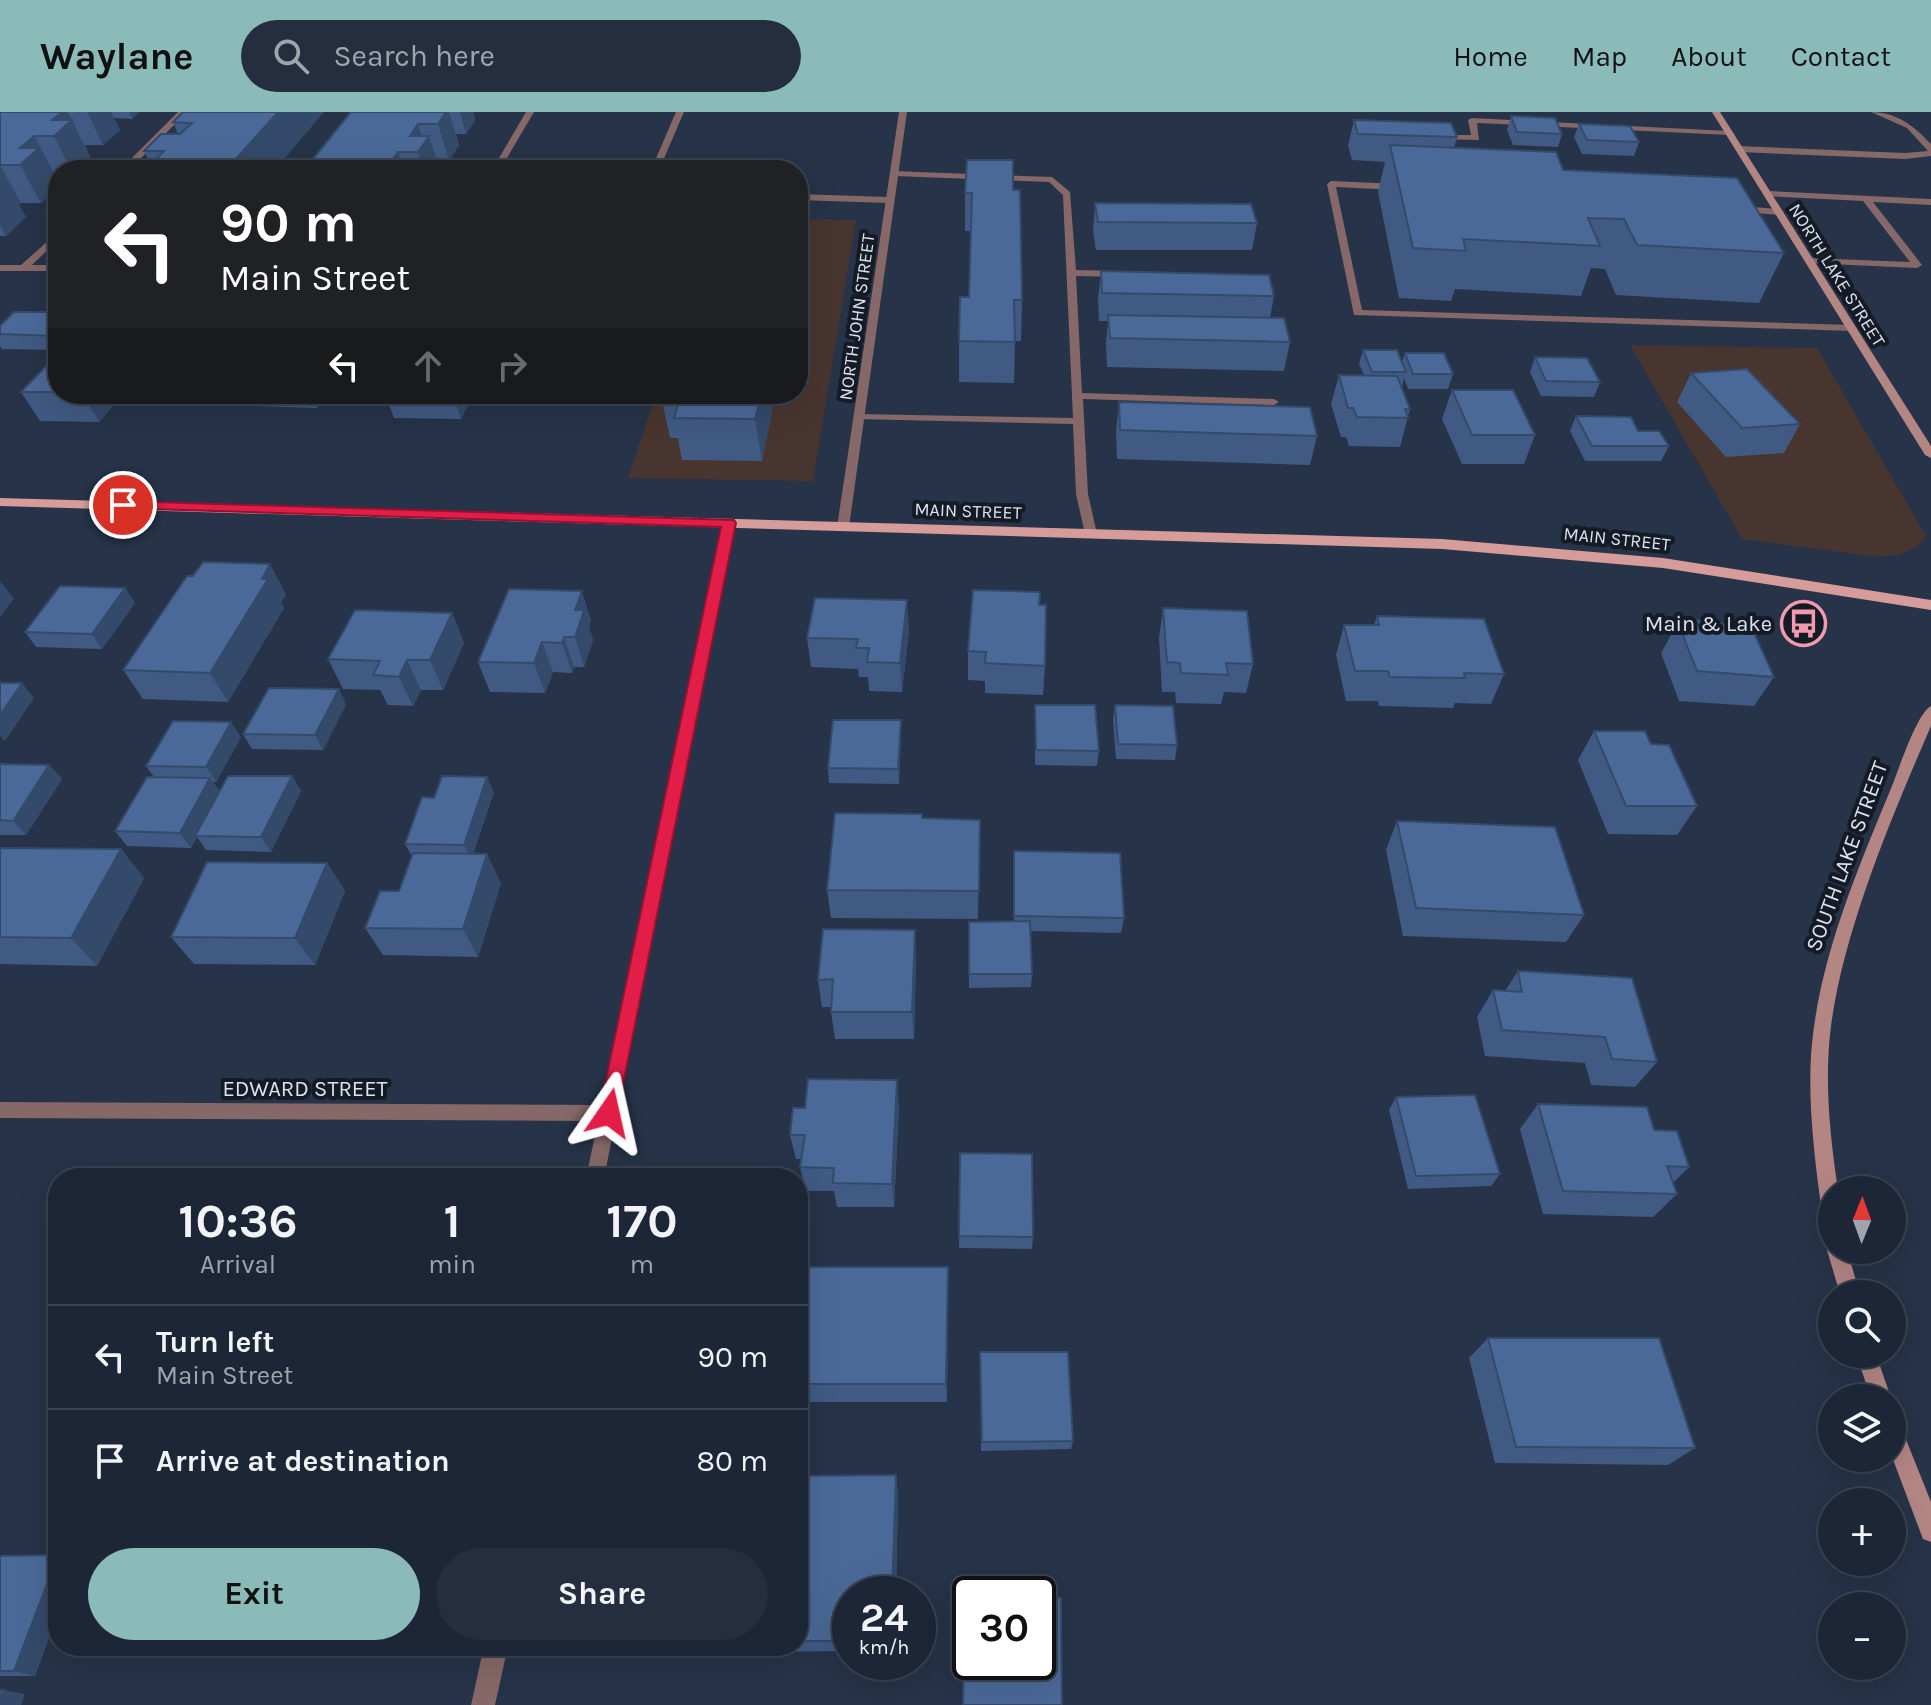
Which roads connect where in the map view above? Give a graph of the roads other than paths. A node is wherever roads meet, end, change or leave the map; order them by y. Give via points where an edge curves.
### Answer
1 (183, 112) edge
2 (530, 112) edge
3 (680, 112) edge
4 (903, 112) edge
5 (1716, 112) edge
6 (1875, 112) edge
7 (1729, 133) junction
8 (1420, 137) edge
9 (1739, 149) junction
10 (1931, 151) edge
11 (134, 160) edge
12 (502, 160) edge
13 (659, 160) edge
14 (894, 173) junction
15 (1410, 188) edge
16 (1768, 194) junction
17 (808, 197) edge
18 (1866, 199) junction
19 (888, 200) junction
20 (1931, 202) edge
21 (1727, 208) edge
22 (1779, 212) junction
23 (48, 245) edge
24 (1810, 261) junction
25 (0, 268) edge
26 (24, 268) junction
27 (48, 268) edge
28 (1072, 273) junction
29 (1134, 274) edge
30 (1852, 328) junction
31 (1077, 396) junction
32 (1274, 402) dead end
33 (859, 417) junction
34 (1078, 421) junction
35 (1931, 455) edge
36 (0, 502) edge
37 (729, 523) junction
38 (843, 527) junction
39 (1091, 534) junction
40 (1931, 605) edge
41 (1931, 711) edge
42 (0, 1110) edge
43 (609, 1113) junction
44 (597, 1168) edge
45 (1826, 1176) edge
46 (1906, 1466) edge
47 (1931, 1531) edge
48 (494, 1656) edge
49 (483, 1705) edge

1 - 11 street
2 - 12 street
3 - 13 street
4 - 14 street, NORTH JOHN STREET
5 - 7 main road, NORTH LAKE STREET
6 - 10 street via 1910,126
7 - 8 street via 1472,120 1476,138
7 - 9 main road, NORTH LAKE STREET
9 - 10 street via 1905,156
9 - 16 main road, NORTH LAKE STREET
14 - 19 street, NORTH JOHN STREET
14 - 28 street via 1052,180 1063,186
15 - 30 street via 1331,184 1358,313
16 - 18 street
16 - 22 main road, NORTH LAKE STREET
17 - 19 street
18 - 20 street
18 - 24 street via 1917,265
19 - 33 street, NORTH JOHN STREET
21 - 22 street
22 - 24 main road, NORTH LAKE STREET
23 - 26 street
24 - 30 main road, NORTH LAKE STREET
25 - 26 street
26 - 27 street
28 - 29 street
28 - 31 street
30 - 35 main road, NORTH LAKE STREET
31 - 32 street
31 - 34 street
33 - 34 street
33 - 38 street, NORTH JOHN STREET
34 - 39 street via 1082,494
36 - 37 main road, MAIN STREET
37 - 38 main road, MAIN STREET
37 - 43 street
38 - 39 main road, MAIN STREET
39 - 40 main road, MAIN STREET via 1549,552 1764,577
41 - 45 main road, SOUTH LAKE STREET via 1850,911 1830,979 1820,1056
42 - 43 street, EDWARD STREET
43 - 44 street
46 - 47 main road
48 - 49 street

